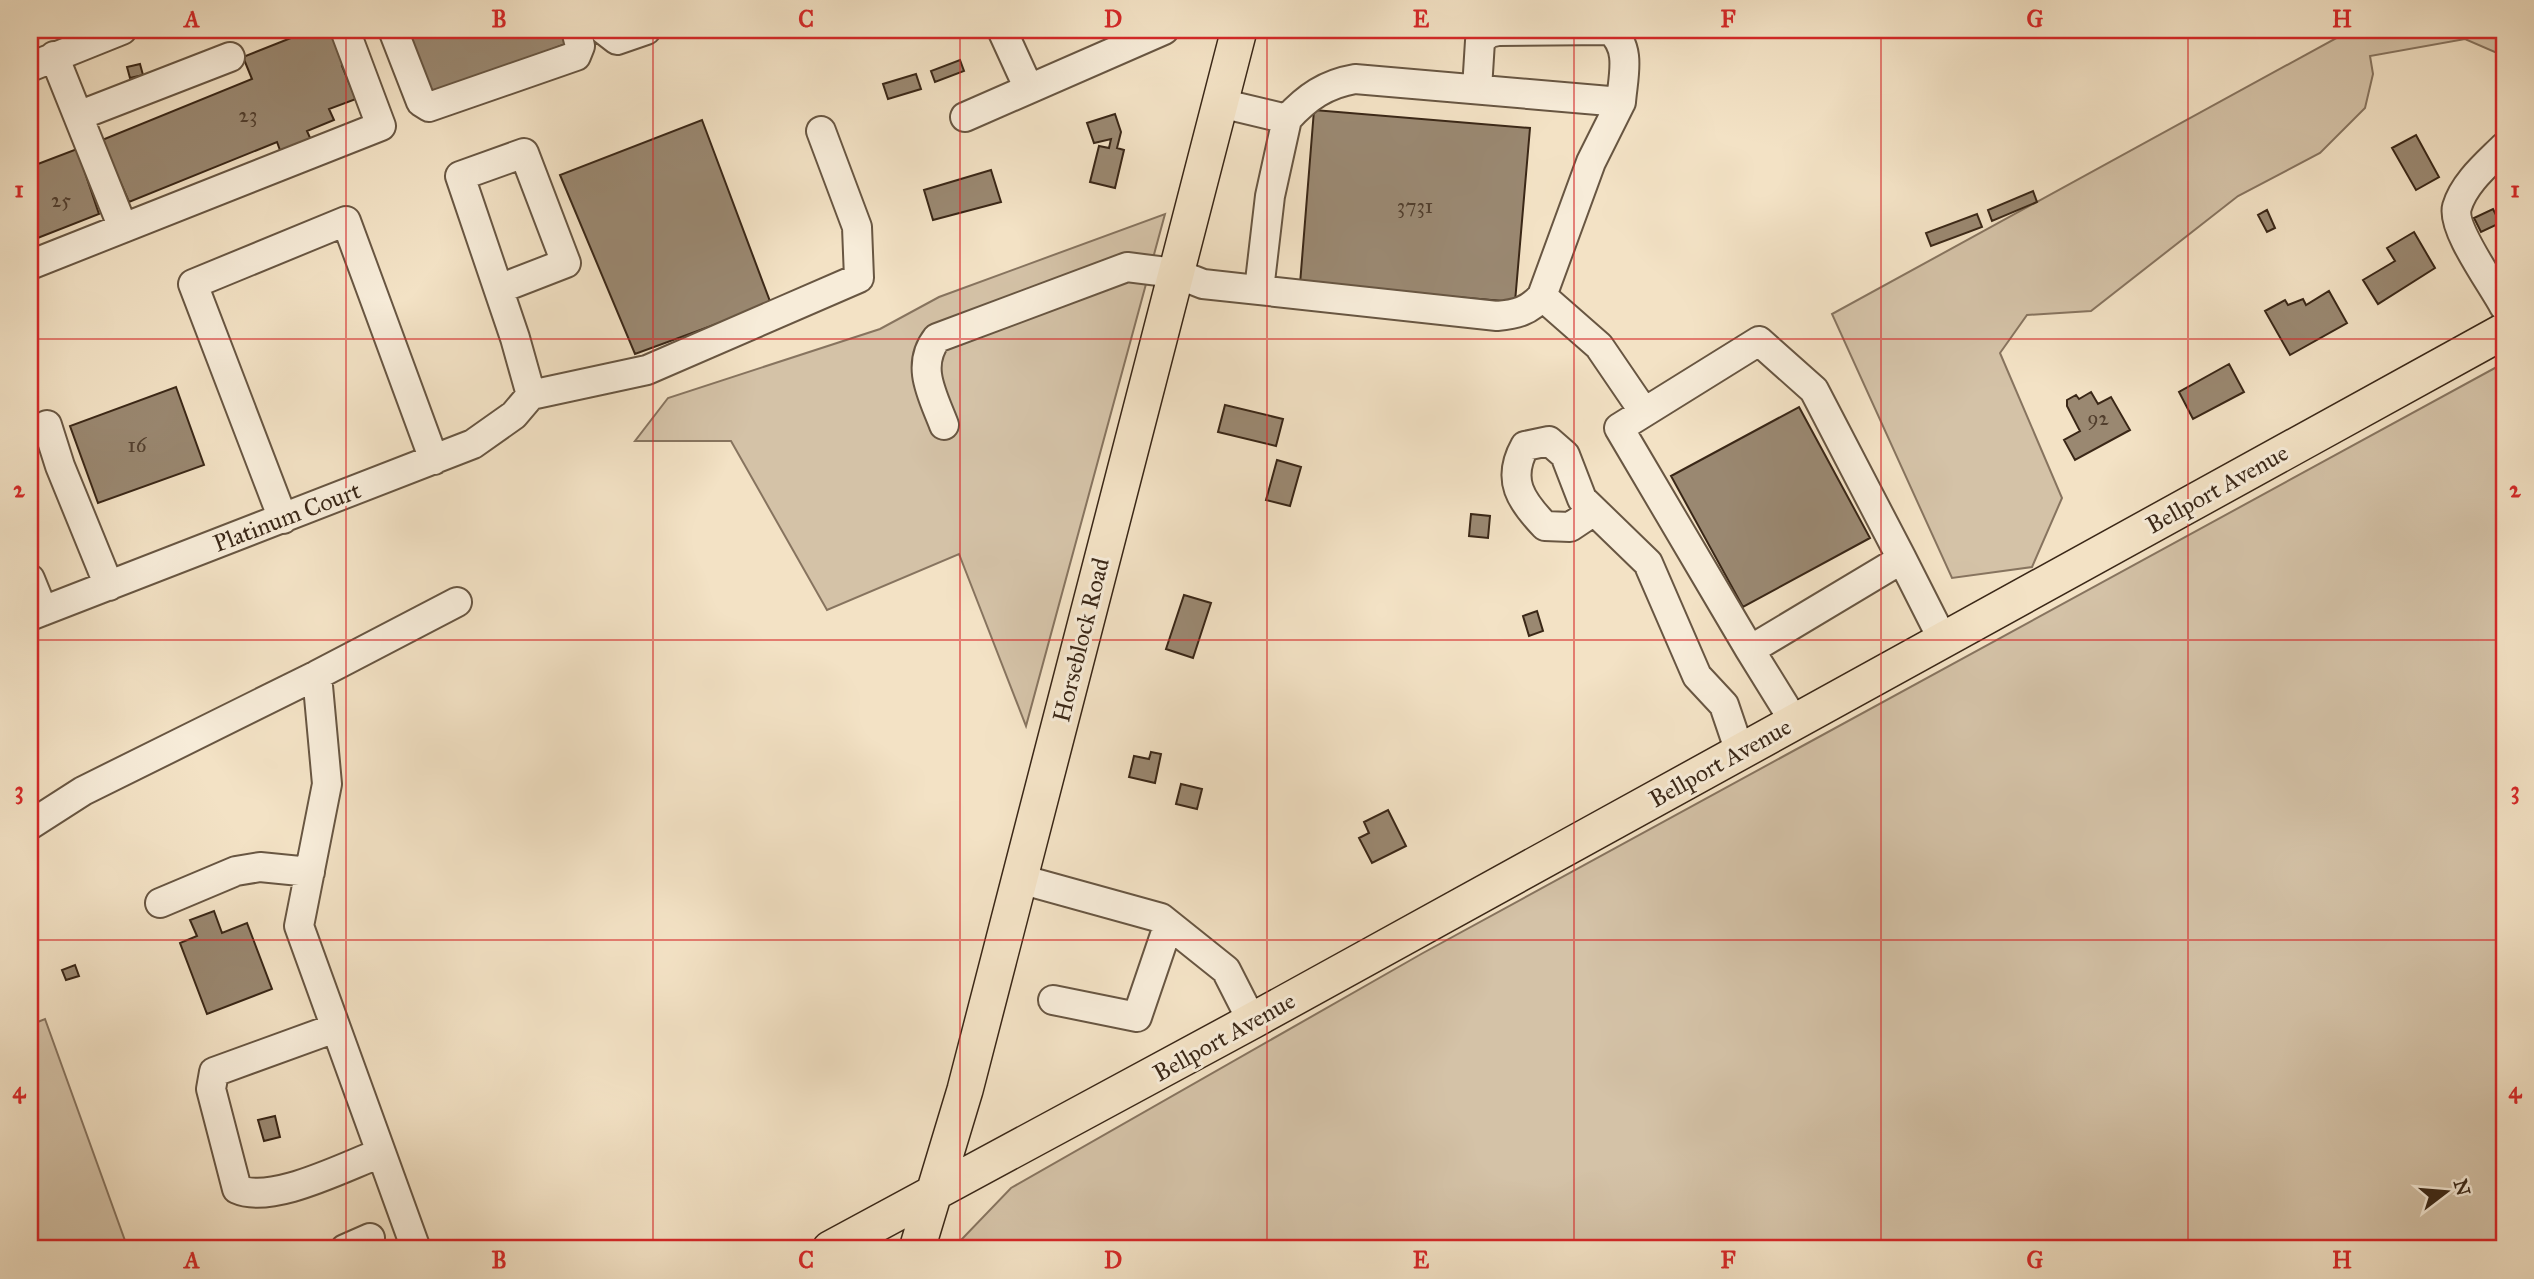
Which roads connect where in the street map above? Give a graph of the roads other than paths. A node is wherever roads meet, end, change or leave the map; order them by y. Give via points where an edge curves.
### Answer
1 (122, 30) edge
2 (345, 30) edge
3 (393, 30) edge
4 (576, 30) edge
5 (604, 30) edge
6 (646, 30) edge
7 (1002, 30) edge
8 (1164, 30) edge
9 (1239, 30) edge
10 (230, 57) dead end
11 (42, 61) edge
12 (1029, 89) junction
13 (1476, 89) junction
14 (1621, 102) junction
15 (1220, 103) junction
16 (78, 116) junction
17 (965, 117) dead end
18 (1287, 119) junction
19 (821, 131) dead end
20 (2504, 147) edge
21 (123, 228) junction
22 (30, 265) edge
23 (1175, 274) junction
24 (499, 289) junction
25 (1259, 290) junction
26 (1542, 296) junction
27 (2504, 306) edge
28 (2504, 331) edge
29 (531, 395) junction
30 (1644, 412) junction
31 (47, 425) dead end
32 (944, 425) dead end
33 (434, 460) junction
34 (1594, 511) dead end
35 (283, 519) junction
36 (1902, 559) junction
37 (30, 579) edge
38 (109, 586) junction
39 (457, 602) dead end
40 (36, 614) edge
41 (1943, 640) junction
42 (1750, 650) junction
43 (317, 675) junction
44 (1794, 721) junction
45 (1740, 752) junction
46 (30, 825) edge
47 (310, 872) junction
48 (1020, 879) junction
49 (159, 903) dead end
50 (1168, 926) junction
51 (1053, 1000) dead end
52 (1252, 1021) junction
53 (335, 1028) junction
54 (381, 1153) junction
55 (936, 1194) junction
56 (416, 1249) edge
57 (830, 1249) edge
58 (917, 1249) edge

1 - 11 street
2 - 21 street via 381,126
3 - 4 street via 421,102 429,107 576,56 580,46
5 - 6 street via 617,40
7 - 12 street
8 - 12 street
9 - 15 main road, Horseblock Road
10 - 16 street
11 - 16 street
12 - 17 street
13 - 14 street
13 - 14 street via 1480,41 1489,33 1609,30 1620,39 1625,52
13 - 18 street via 1355,79 1336,82 1304,100
14 - 26 street via 1591,162
15 - 18 street
15 - 23 main road, Horseblock Road
16 - 21 street
18 - 25 street via 1270,196
19 - 29 street via 858,227 859,278 647,370
20 - 27 street via 2464,191 2456,210 2460,228
21 - 22 street
23 - 25 street via 1203,284
23 - 32 street via 1127,267 937,338 925,365
23 - 48 main road, Horseblock Road
24 - 24 street via 460,176 524,153 566,263
24 - 29 street
25 - 26 street via 1497,316 1517,314
26 - 30 street via 1599,346
28 - 41 main road, Bellport Avenue
29 - 33 street, Platinum Court via 492,432
30 - 36 street via 1759,341 1814,390
30 - 42 street via 1619,428
31 - 38 street
33 - 35 street, Platinum Court
33 - 35 street via 346,221 193,284
34 - 45 street via 1648,563 1697,676 1724,705
35 - 38 street, Platinum Court
36 - 41 street
36 - 42 street
37 - 40 street
38 - 40 street, Platinum Court
39 - 43 street
41 - 44 main road, Bellport Avenue
42 - 44 street
43 - 46 street via 83,791
43 - 47 street via 327,785
44 - 45 main road, Bellport Avenue
45 - 52 main road, Bellport Avenue
47 - 49 street via 260,867 236,871
47 - 53 street via 299,926
48 - 50 street via 1161,918
48 - 55 main road, Horseblock Road
50 - 51 street via 1137,1017
50 - 52 street via 1227,970
52 - 55 main road, Bellport Avenue
53 - 54 street
53 - 54 street via 214,1072 211,1089 237,1189 248,1194 280,1191
54 - 56 street
55 - 57 main road, Bellport Avenue
55 - 58 main road, Horseblock Road

